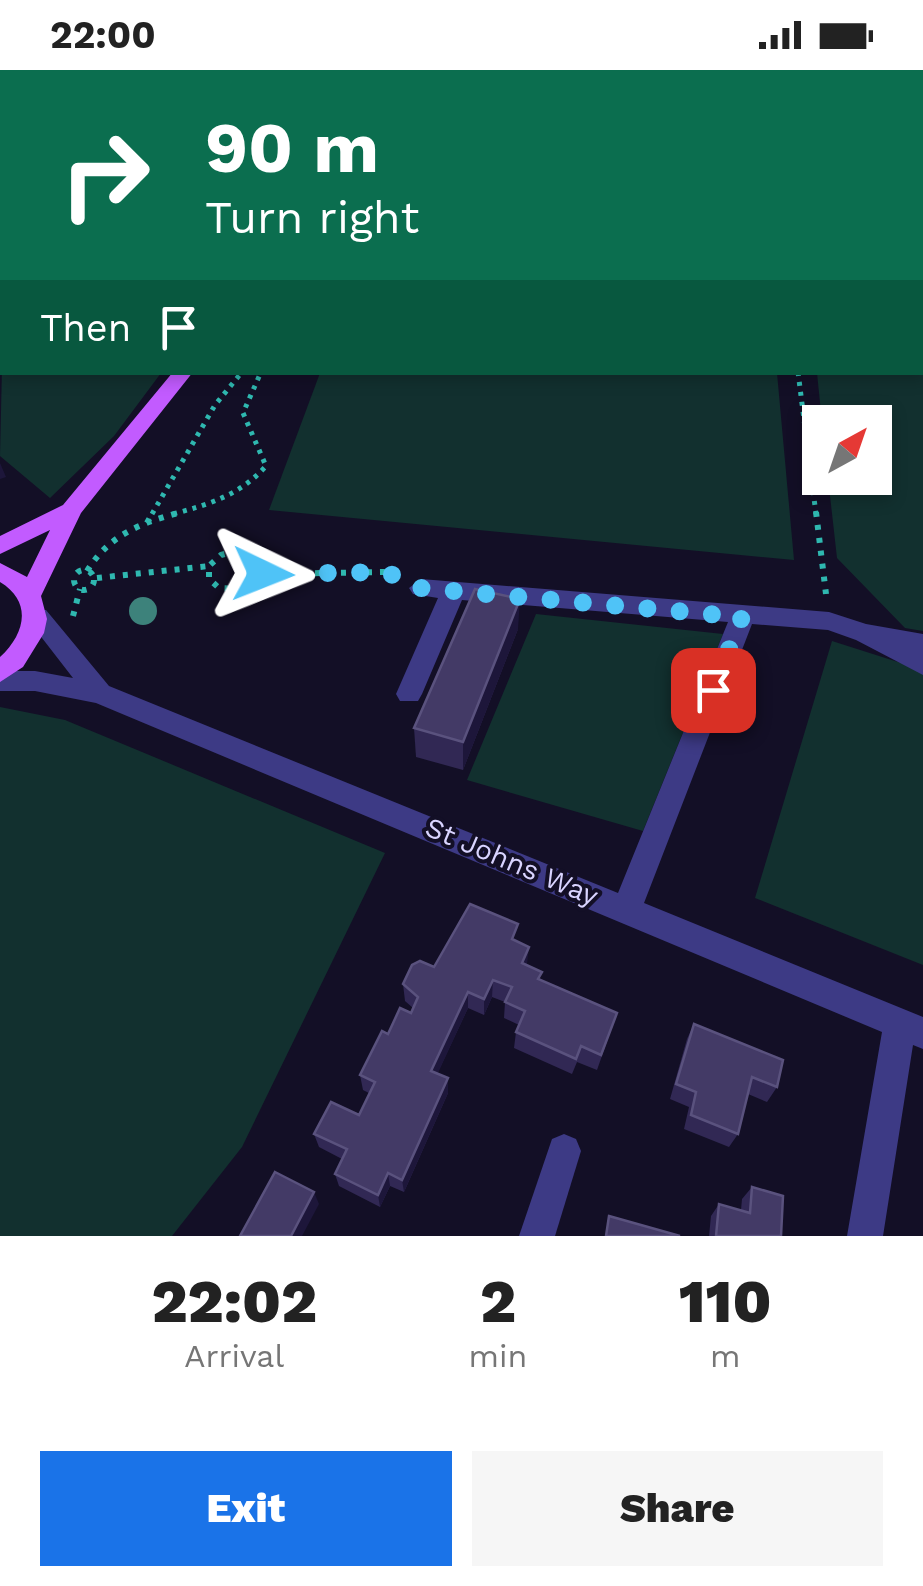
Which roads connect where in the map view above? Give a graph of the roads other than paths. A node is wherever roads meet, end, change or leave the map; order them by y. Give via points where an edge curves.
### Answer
1 (182, 375) edge
2 (71, 510) junction
3 (0, 546) edge
4 (0, 571) edge
5 (421, 588) road end
6 (453, 592) junction
7 (34, 604) junction
8 (742, 617) junction
9 (865, 633) junction
10 (923, 642) edge
11 (923, 665) edge
12 (0, 672) edge
13 (0, 681) edge
14 (100, 693) junction
15 (410, 694) dead end
16 (626, 909) junction
17 (911, 1028) edge
18 (564, 1151) dead end
19 (537, 1236) edge
20 (865, 1236) edge

1 - 2 main road
2 - 3 main road
2 - 7 main road
4 - 7 main road
5 - 6 street
6 - 8 street
6 - 15 street
7 - 12 main road via 22,652
7 - 14 street, St Johns Way
8 - 9 street via 829,621
8 - 16 street
9 - 10 street
9 - 11 street
13 - 14 street, St Johns Way
14 - 16 street, St Johns Way
16 - 17 street, St Johns Way
17 - 20 street
18 - 19 street

